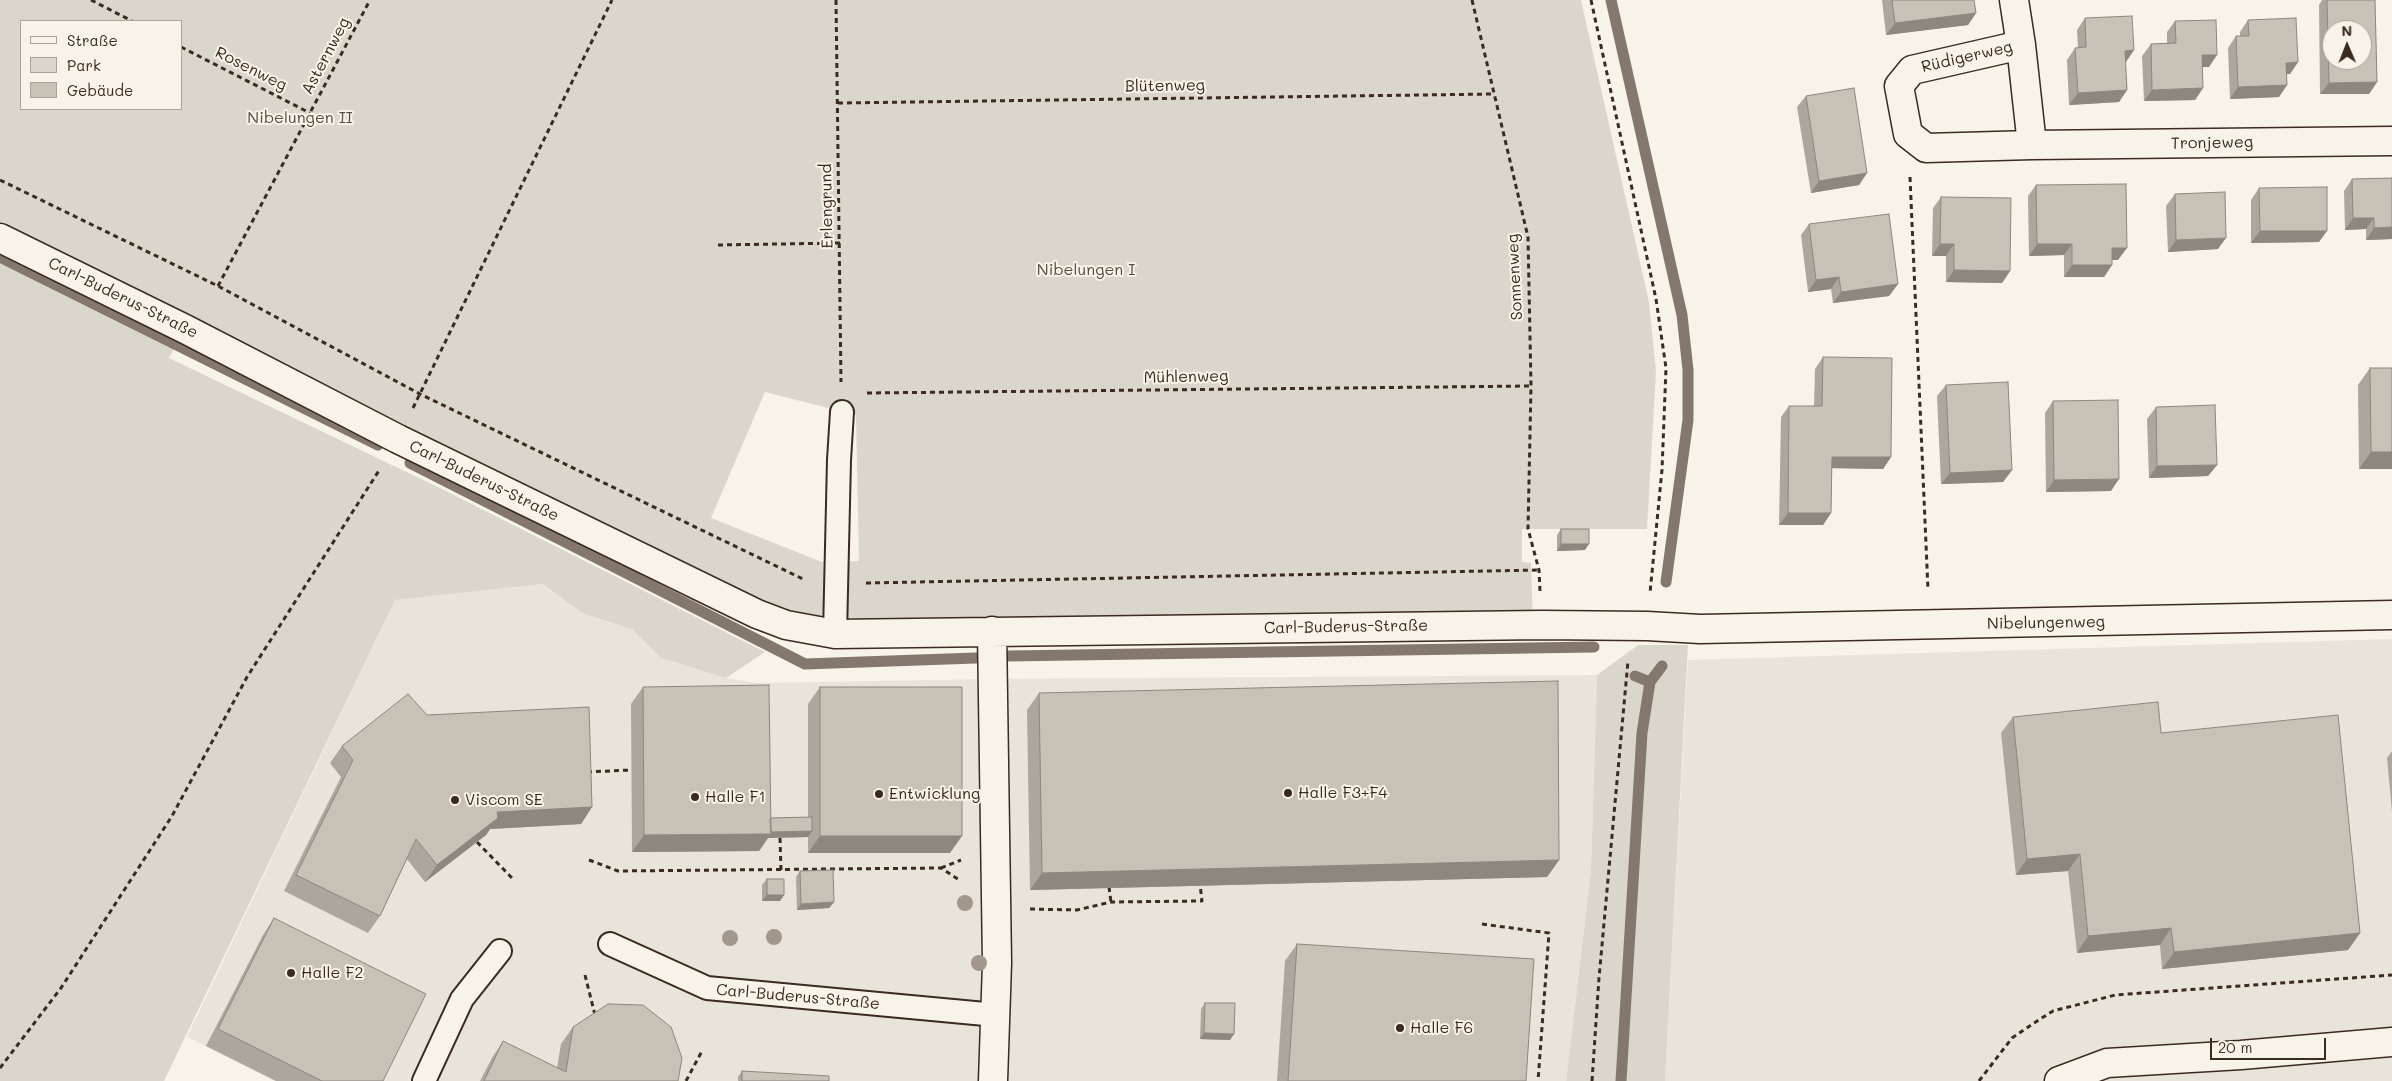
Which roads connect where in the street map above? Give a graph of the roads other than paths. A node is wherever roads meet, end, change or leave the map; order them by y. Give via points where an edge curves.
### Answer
1 (2014, 0) edge
2 (2021, 45) junction
3 (2392, 141) edge
4 (2032, 145) junction
5 (0, 238) edge
6 (842, 402) road end
7 (2392, 615) edge
8 (1700, 630) joint
9 (992, 632) junction
10 (835, 634) junction
11 (610, 944) dead end
12 (500, 951) dead end
13 (996, 1015) junction
14 (2392, 1042) edge
15 (424, 1081) edge
16 (993, 1081) edge
17 (2059, 1081) edge

1 - 2 street, Rüdigerweg
2 - 4 street, Rüdigerweg
2 - 4 street, Rüdigerweg via 1912,70 1899,86 1908,134 1926,148
3 - 4 street, Tronjeweg
5 - 10 street, Carl-Buderus-Straße via 398,439 757,614 786,625
6 - 10 lane
7 - 8 street, Nibelungenweg
8 - 9 street, Carl-Buderus-Straße via 1639,626
9 - 10 street, Carl-Buderus-Straße
9 - 13 street
11 - 13 lane, Carl-Buderus-Straße via 707,988
12 - 15 lane via 462,1000
13 - 16 street
14 - 17 street via 2107,1063

